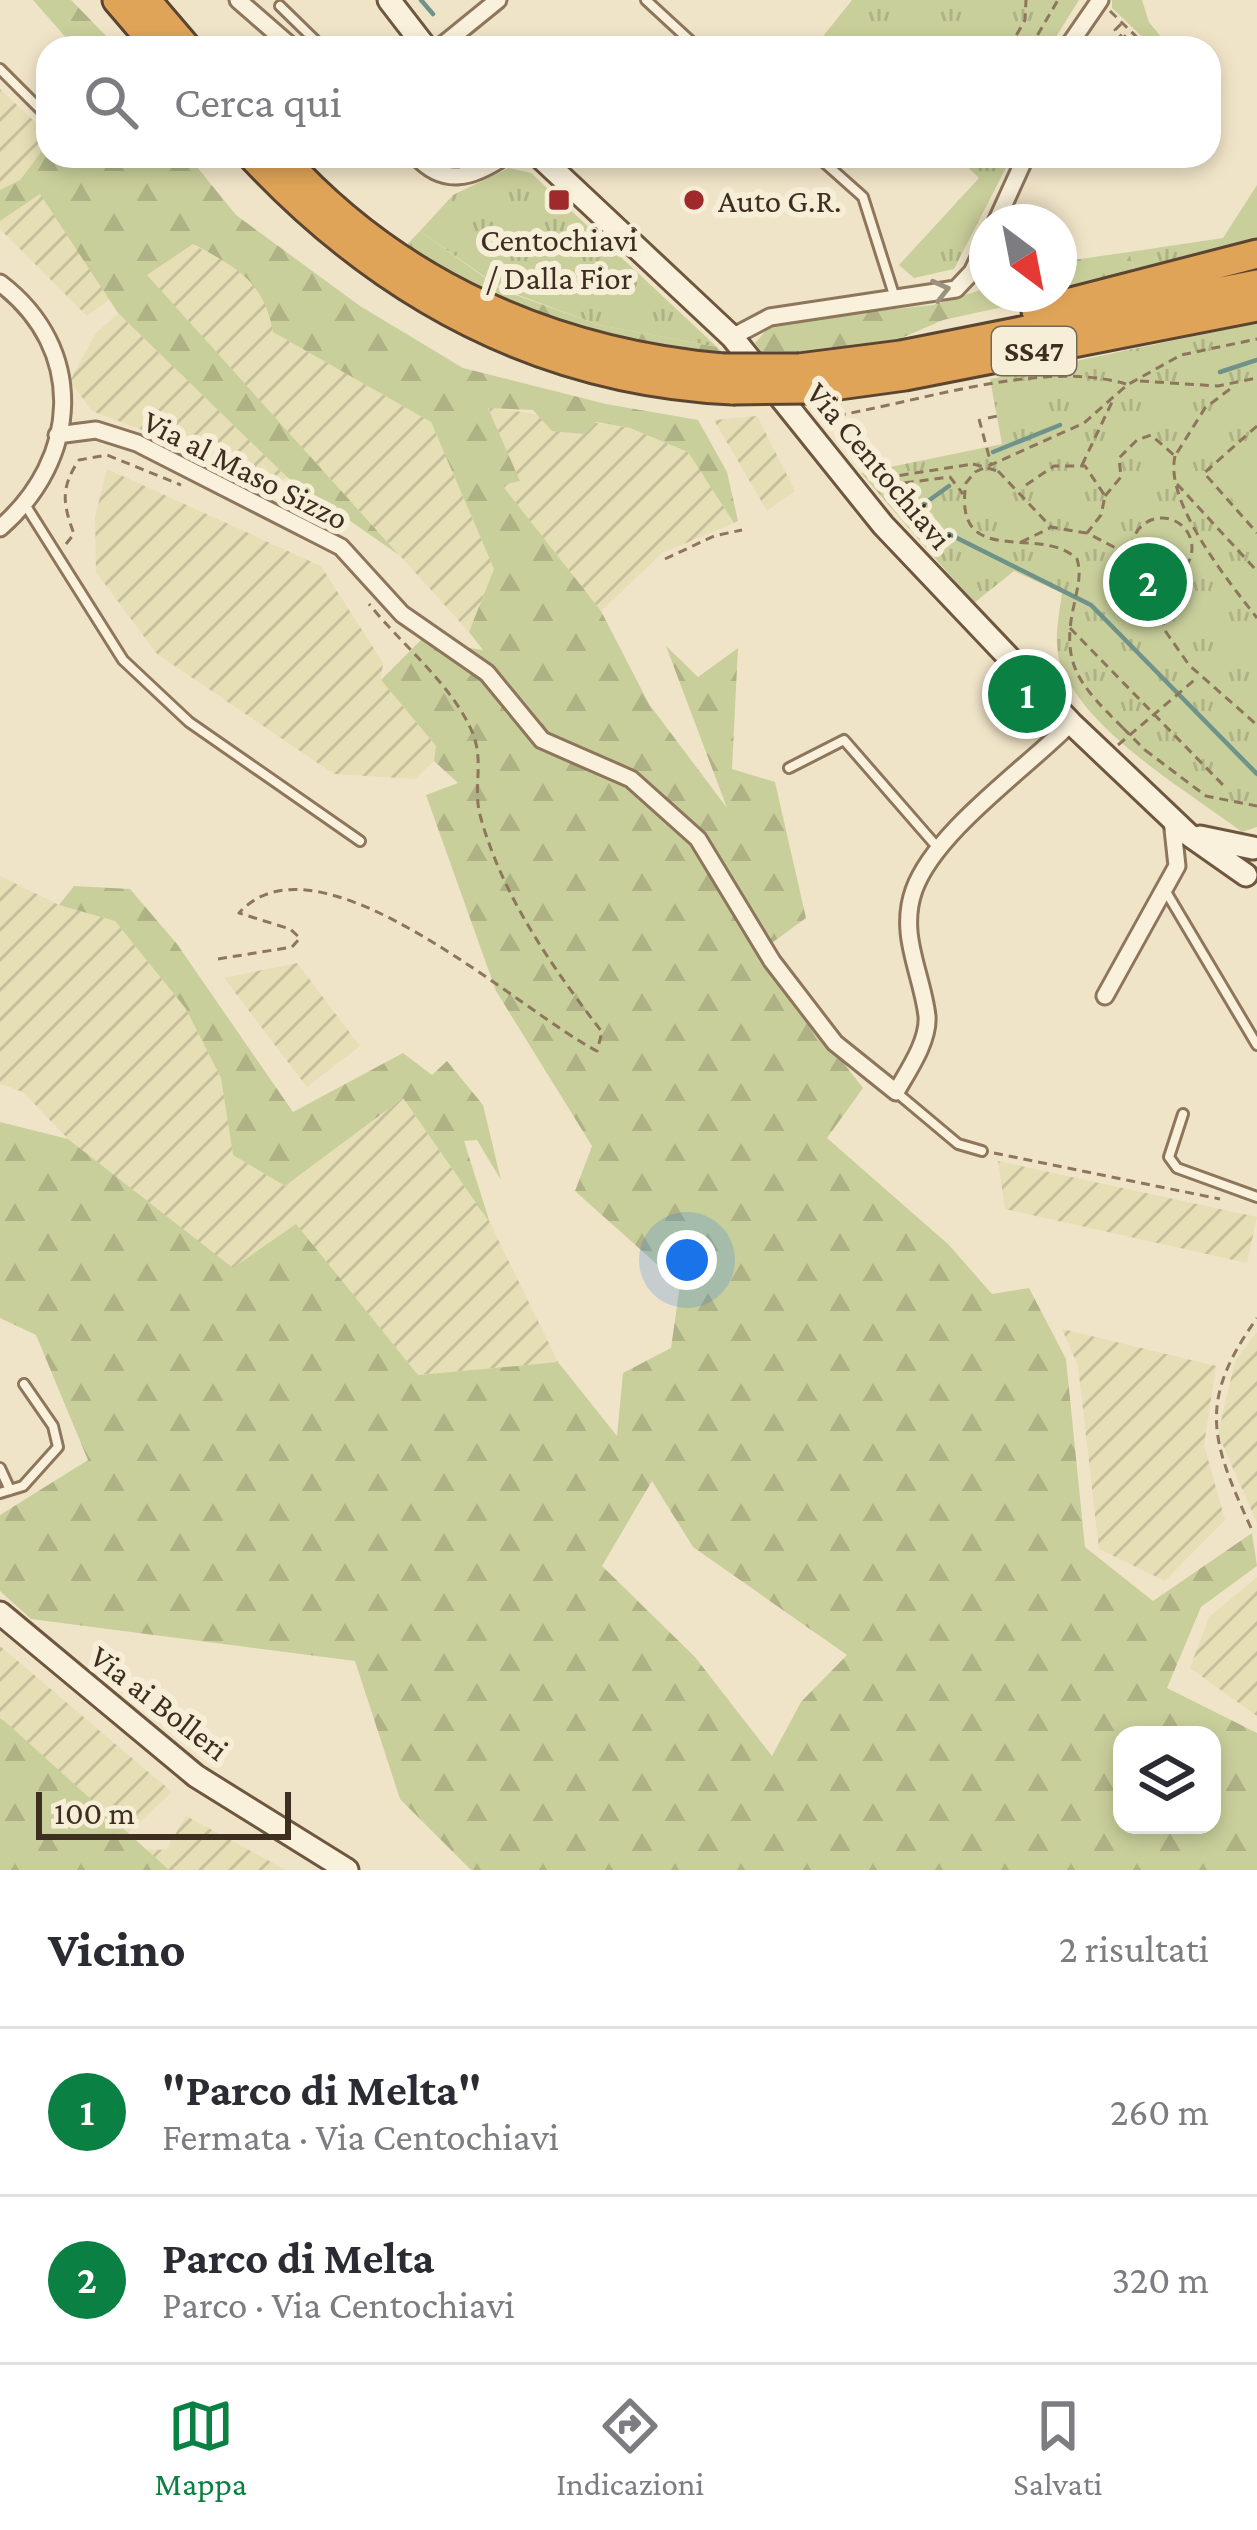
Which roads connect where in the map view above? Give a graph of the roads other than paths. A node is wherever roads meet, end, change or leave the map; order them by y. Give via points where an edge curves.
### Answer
1 (117, 0) edge
2 (146, 0) edge
3 (238, 0) edge
4 (389, 0) edge
5 (498, 0) edge
6 (646, 0) edge
7 (1099, 1) edge
8 (280, 6) dead end
9 (148, 36) edge
10 (177, 36) edge
11 (279, 36) edge
12 (311, 36) edge
13 (417, 36) edge
14 (454, 36) edge
15 (685, 36) edge
16 (1075, 36) edge
17 (0, 69) edge
18 (36, 105) edge
19 (265, 168) edge
20 (293, 168) edge
21 (427, 168) edge
22 (478, 168) edge
23 (552, 168) edge
24 (830, 168) edge
25 (1021, 168) edge
26 (1005, 204) edge
27 (1257, 254) edge
28 (969, 275) edge
29 (0, 284) edge
30 (1257, 284) edge
31 (896, 299) junction
32 (1257, 308) edge
33 (731, 337) junction
34 (901, 355) junction
35 (805, 378) junction
36 (728, 379) junction
37 (57, 435) junction
38 (26, 506) junction
39 (0, 528) edge
40 (1072, 723) junction
41 (789, 768) dead end
42 (1172, 817) junction
43 (1189, 835) junction
44 (360, 842) dead end
45 (1255, 846) edge
46 (939, 849) junction
47 (1251, 885) edge
48 (1165, 889) junction
49 (1105, 996) dead end
50 (1257, 1045) edge
51 (896, 1092) junction
52 (1183, 1114) dead end
53 (982, 1150) road end
54 (1257, 1197) edge
55 (24, 1384) dead end
56 (0, 1468) edge
57 (5, 1492) edge
58 (0, 1613) edge
59 (347, 1870) edge

1 - 9 highway
2 - 10 highway
3 - 11 street
4 - 13 street
5 - 14 street
6 - 15 lane
7 - 16 street
8 - 12 lane
17 - 18 lane
19 - 36 highway, SS47 via 369,264 482,330 626,379
20 - 36 highway, SS47 via 388,250 495,314
21 - 22 street via 454,179
23 - 33 street, Via Centochiavi
24 - 31 lane via 863,197
25 - 26 street
27 - 34 highway
31 -> 28 street via 964,284
29 - 37 street via 29,305 52,340 62,380
30 - 34 highway, SS47
31 - 33 street via 770,317
32 - 35 highway, SS47 via 905,376
33 - 40 street, Via Centochiavi via 884,525
34 - 35 highway, SS47
35 - 36 highway, SS47, bridge
37 - 38 street via 49,474
37 - 51 street, Via al Maso Sizzo via 96,430 137,443 341,547 402,614 487,673 542,740 631,779 698,839 823,1027
38 - 39 street
38 - 44 lane via 123,660 189,722
40 - 42 street, Via Centochiavi
40 - 46 street
41 - 46 lane via 844,740
42 - 43 street, Via Centochiavi
42 - 48 street via 1177,866
43 - 45 street
43 - 47 street, Via Centochiavi
45 - 47 street
46 - 51 street via 914,890 909,941 927,1017 924,1037
48 - 49 street
48 - 50 lane
51 - 53 lane via 958,1144
52 - 54 lane via 1169,1157 1178,1168
55 - 57 lane via 58,1447 44,1467
56 - 57 lane
58 - 59 street, Via ai Bolleri via 196,1776

